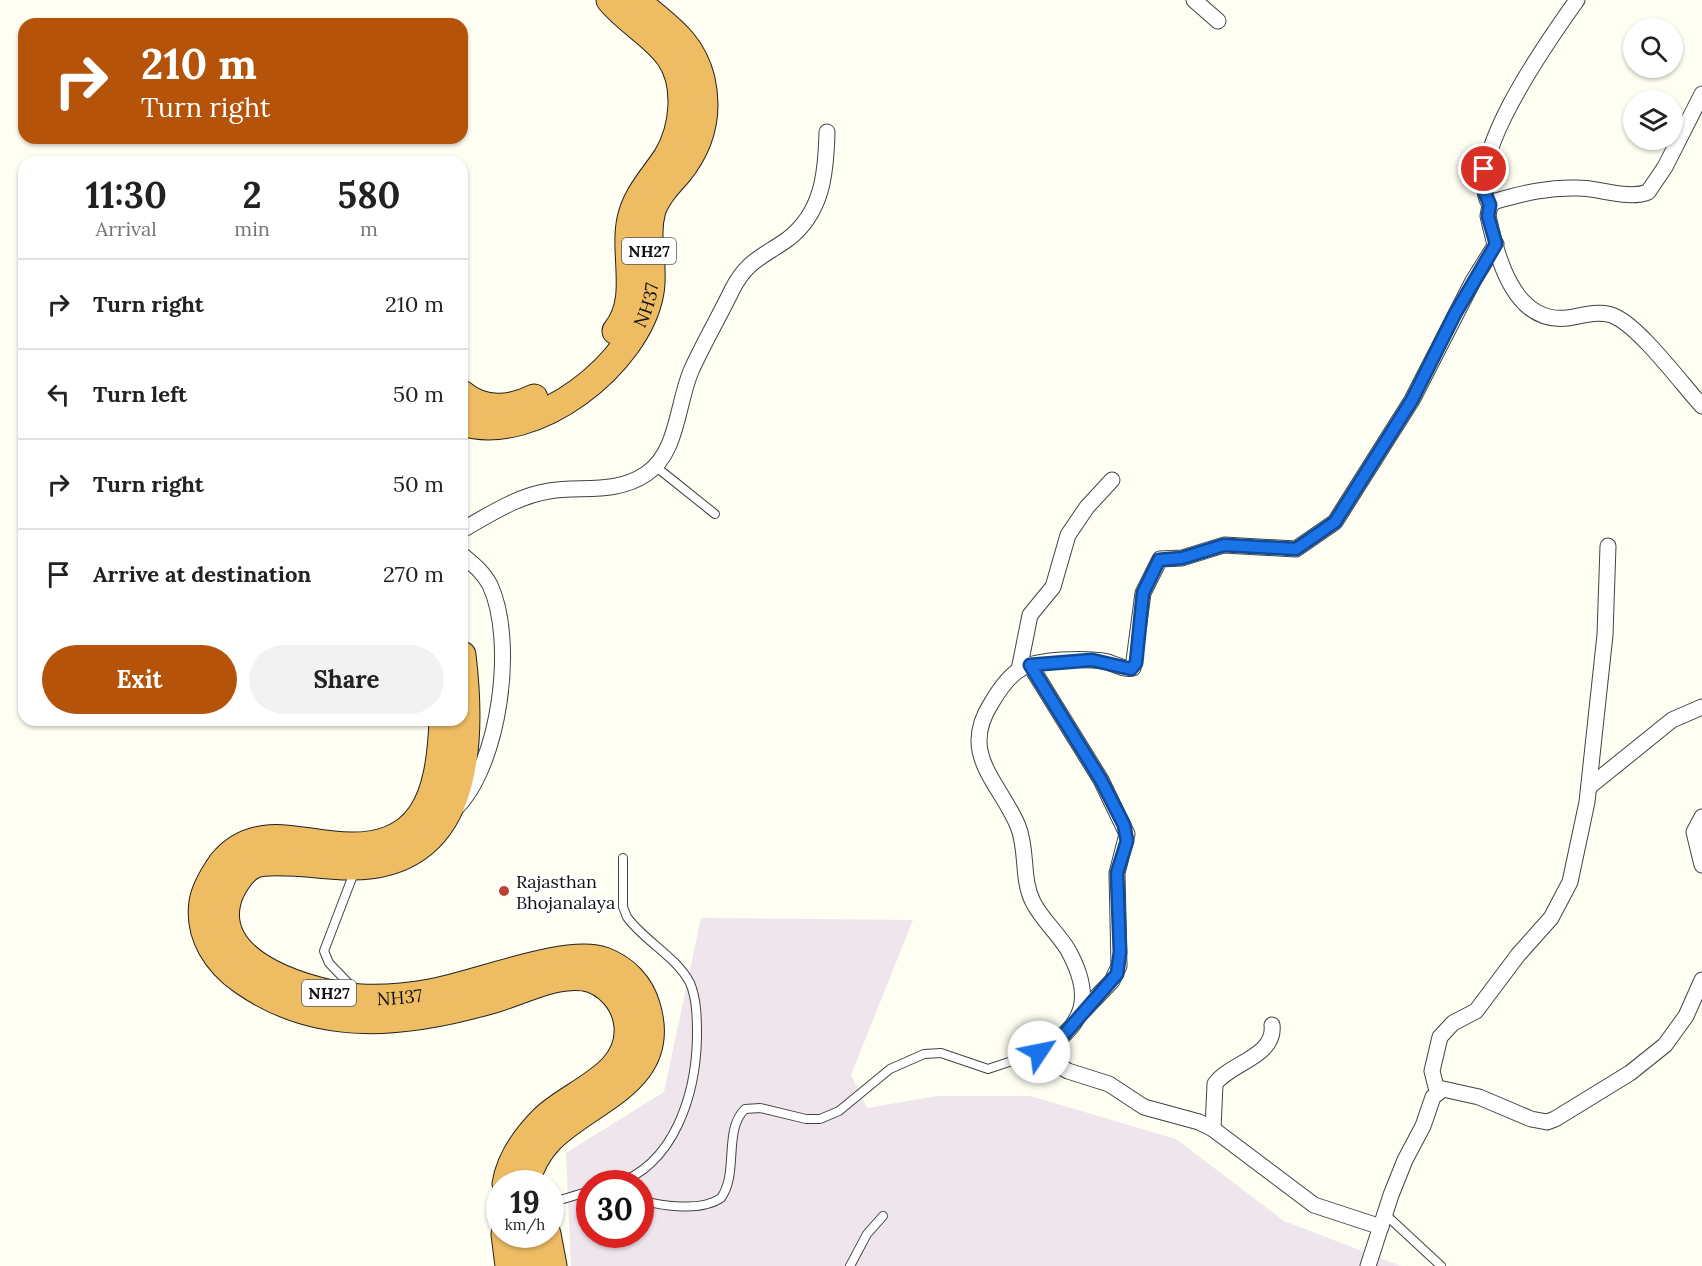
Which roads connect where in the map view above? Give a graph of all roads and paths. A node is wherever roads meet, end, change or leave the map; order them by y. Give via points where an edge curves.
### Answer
1 (610, 0) edge
2 (636, 0) edge
3 (1194, 0) edge
4 (1577, 0) edge
5 (1218, 21) dead end
6 (1702, 94) edge
7 (827, 132) dead end
8 (1490, 205) junction
9 (1496, 244) junction
10 (468, 397) edge
11 (1702, 406) edge
12 (468, 424) edge
13 (655, 466) junction
14 (1112, 480) dead end
15 (715, 514) dead end
16 (468, 527) edge
17 (1608, 546) dead end
18 (468, 560) edge
19 (1024, 667) junction
20 (1702, 707) edge
21 (443, 726) edge
22 (466, 726) edge
23 (1589, 787) junction
24 (447, 816) junction
25 (1702, 817) edge
26 (623, 858) dead end
27 (1702, 865) edge
28 (356, 866) junction
29 (1702, 980) edge
30 (362, 998) junction
31 (430, 1004) junction
32 (1083, 1011) junction
33 (1272, 1025) dead end
34 (1039, 1052) junction
35 (1437, 1091) junction
36 (1213, 1129) junction
37 (515, 1170) edge
38 (639, 1170) edge
39 (654, 1203) edge
40 (883, 1216) dead end
41 (1383, 1220) junction
42 (507, 1248) edge
43 (527, 1248) edge
44 (550, 1248) edge
45 (509, 1266) edge
46 (530, 1266) edge
47 (553, 1266) edge
48 (850, 1266) edge
49 (1368, 1266) edge
50 (1441, 1266) edge

1 - 10 highway, NH37 / NH27 via 670,57 681,95 682,115 669,154 638,198 631,219 631,288 627,305 619,327 606,343 579,370 550,390 523,404 502,408 485,406
2 - 12 highway, NH37 / NH27 via 676,33 691,54 701,79 704,104 702,129 695,148 653,209 648,233 650,291 645,311 635,334 600,374 548,411 495,428
3 - 5 street
4 - 8 street via 1523,83 1489,151 1482,186
6 - 8 street via 1648,192 1637,195 1548,188
7 - 13 street via 824,183 815,202 796,231 757,257 739,278 692,369 670,442
8 - 9 street via 1488,216
9 - 11 street via 1512,288 1529,308 1549,317 1616,316
9 - 19 street via 1459,306 1412,400 1335,522 1296,549 1224,545 1182,558 1159,560 1143,593 1136,663 1131,669 1092,660
13 - 15 lane
13 - 16 street via 640,478 615,487 548,491 526,497
14 - 19 street via 1086,507 1068,535 1053,587 1030,615
17 - 23 street via 1605,635
18 - 24 street via 482,573 495,600 501,638 501,677 496,722 481,770 466,797
19 - 32 street via 986,711 978,739 986,773 1018,826 1023,843 1023,870 1032,900 1068,950 1077,972
19 - 32 street via 1101,780 1127,834 1117,873 1119,966 1112,981
20 - 23 street via 1672,720
21 - 31 highway, NH37 / NH27 via 434,792 418,819 400,835 355,846 285,837 255,841 228,856 203,901 208,942 219,960 262,994 290,1008 344,1019 378,1020
22 - 24 highway, NH37 / NH27 via 457,794
23 - 35 street via 1566,893 1551,918 1476,1011 1453,1023 1440,1037 1432,1071
24 - 28 highway, NH37 / NH27 via 414,851 391,861
25 - 27 street via 1695,832
26 - 38 lane via 627,917 690,984 697,1018 697,1054 688,1105 677,1127
28 - 30 lane via 324,951 329,963
28 - 30 highway, NH37 / NH27 via 254,864 229,894 225,911 228,930 239,950 256,965 308,988
29 - 35 street via 1686,1016 1665,1046 1630,1073 1555,1119 1540,1122 1479,1097
30 - 31 highway, NH37 / NH27
31 - 37 highway, NH37 / NH27 via 570,977 597,981 620,1002 626,1014 627,1043 615,1065 544,1119 512,1162
32 - 34 street via 1061,1038
33 - 36 street via 1271,1037 1262,1049 1215,1084
34 - 36 street via 1068,1071 1109,1084 1144,1107
34 - 39 lane via 988,1069 941,1053 914,1058 878,1077 829,1117 806,1119 760,1108 745,1109 735,1127 727,1186 718,1200 697,1206
35 - 41 street
36 - 41 street via 1314,1205
40 - 48 lane via 867,1234
41 - 49 street
41 - 50 lane
42 - 45 highway
43 - 46 highway
44 - 47 highway

